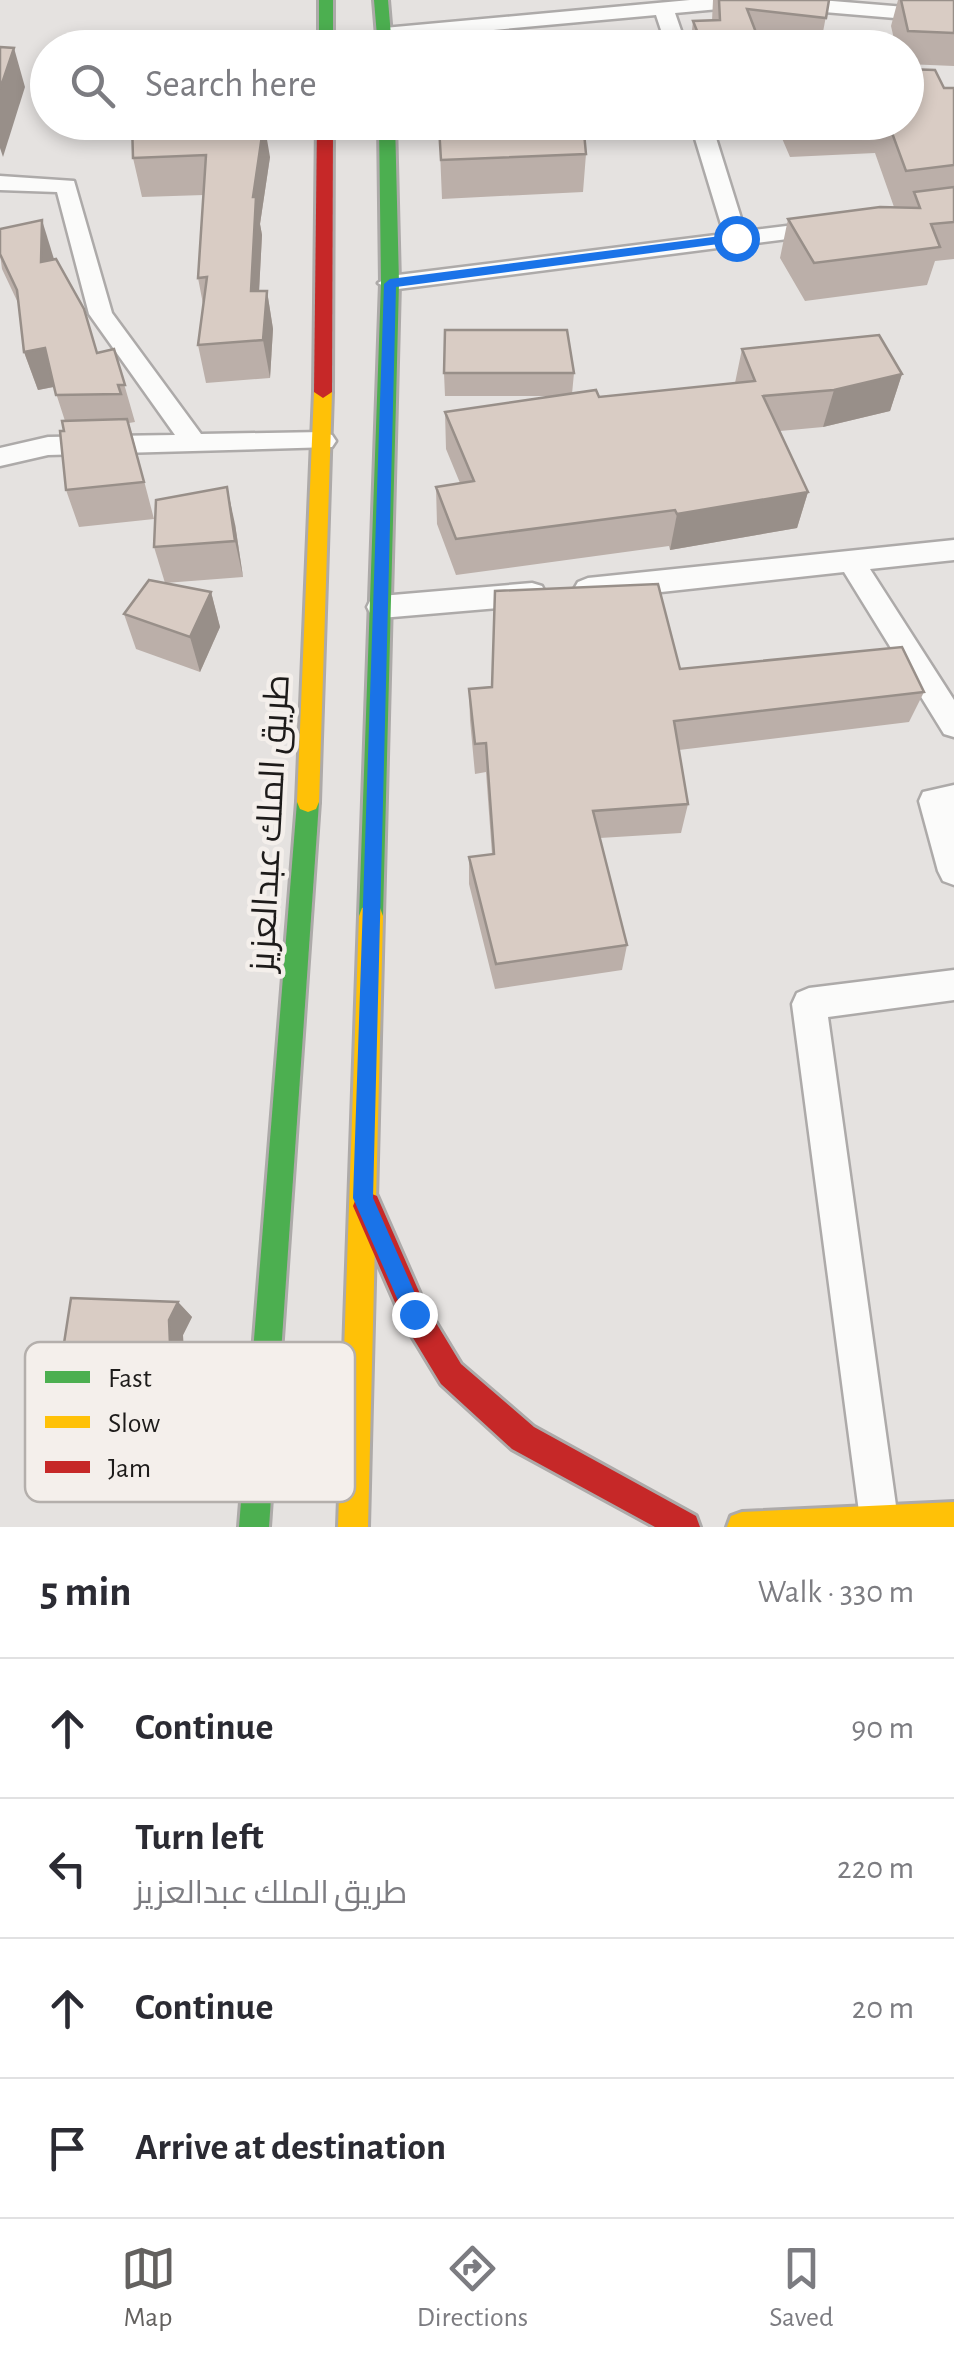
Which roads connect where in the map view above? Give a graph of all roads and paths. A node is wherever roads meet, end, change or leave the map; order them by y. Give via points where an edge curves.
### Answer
1 (326, 0) edge
2 (381, 0) edge
3 (664, 8) junction
4 (954, 17) edge
5 (326, 30) edge
6 (384, 30) edge
7 (478, 30) edge
8 (671, 30) edge
9 (325, 140) edge
10 (386, 140) edge
11 (706, 140) edge
12 (0, 183) edge
13 (855, 224) edge
14 (736, 238) junction
15 (390, 284) junction
16 (323, 440) junction
17 (194, 443) junction
18 (0, 457) edge
19 (954, 550) edge
20 (852, 561) junction
21 (381, 606) junction
22 (954, 725) edge
23 (954, 798) edge
24 (954, 872) edge
25 (954, 986) edge
26 (363, 1198) junction
27 (268, 1342) edge
28 (355, 1461) edge
29 (256, 1502) edge
30 (354, 1502) edge
31 (954, 1517) edge
32 (878, 1520) junction
33 (254, 1527) edge
34 (353, 1527) edge
35 (685, 1527) edge
36 (742, 1527) edge

1 - 5 main road
2 - 6 main road
3 - 4 street via 752,0
3 - 7 street
3 - 8 street
9 - 16 main road, طريق الملك عبدالعزيز
10 - 15 main road
11 - 14 street
12 - 17 street via 66,186 101,314
13 - 14 street
14 - 15 street
15 - 21 main road
16 - 17 street
16 - 27 main road, طريق الملك عبدالعزيز via 310,769
17 - 18 street via 48,446
19 - 20 street
20 - 21 street
20 - 22 street
21 - 26 main road
23 - 24 street via 934,801
25 - 32 street via 809,1004
26 - 28 main road
26 - 35 main road via 414,1314 451,1374 522,1438
29 - 33 main road, طريق الملك عبدالعزيز
30 - 34 main road
31 - 32 main road
32 - 36 main road

